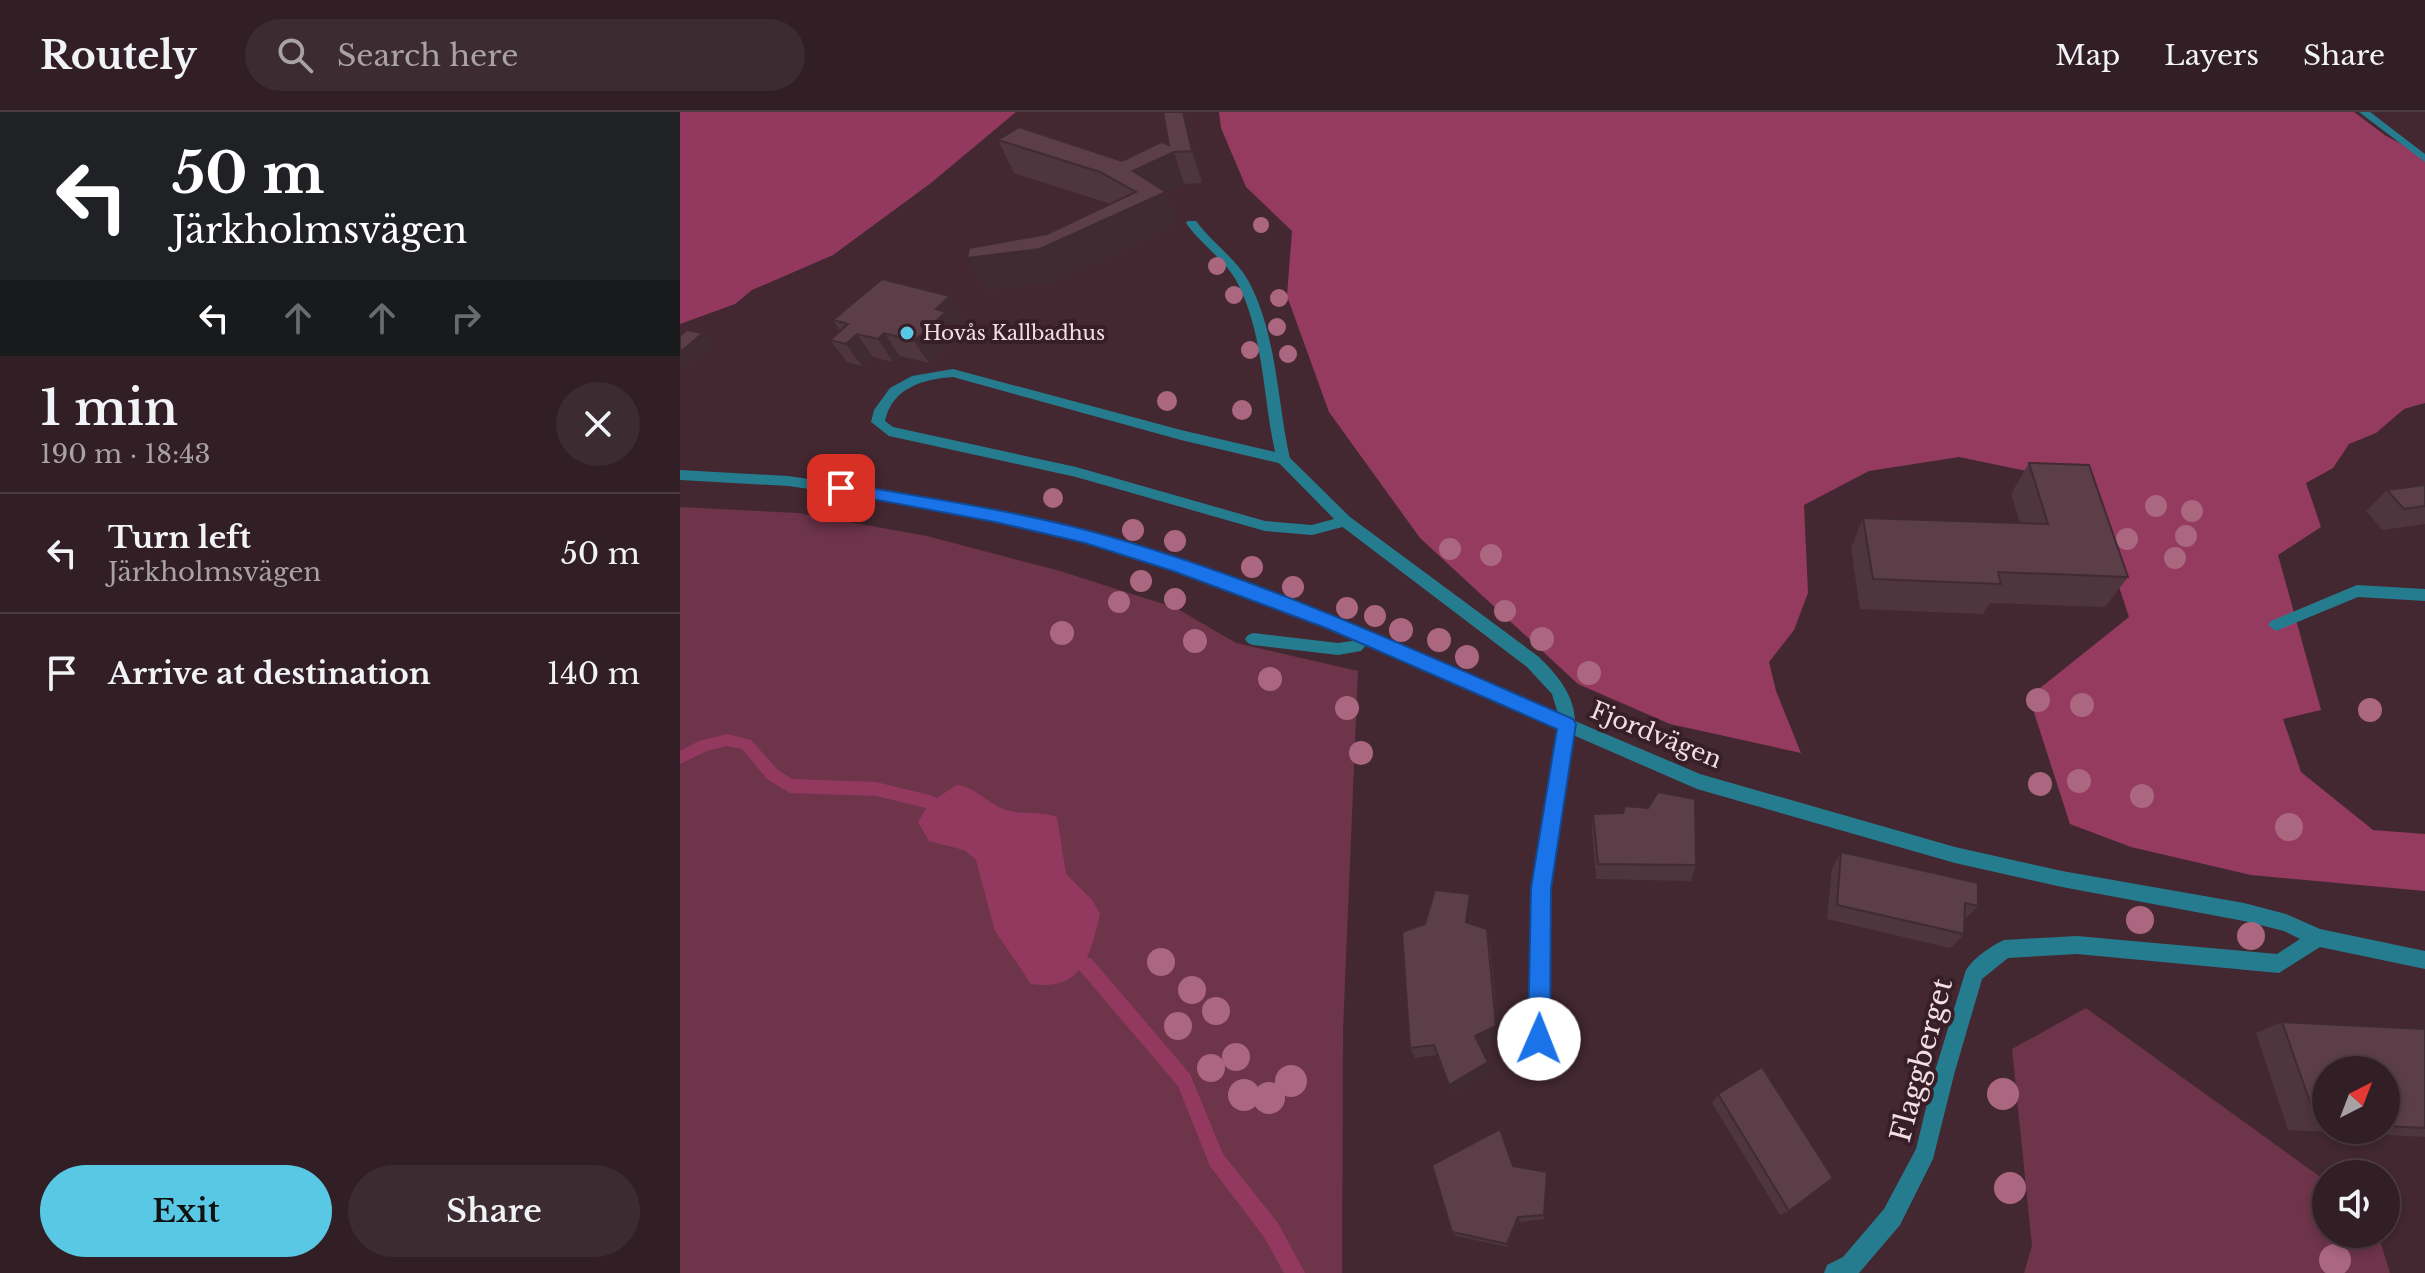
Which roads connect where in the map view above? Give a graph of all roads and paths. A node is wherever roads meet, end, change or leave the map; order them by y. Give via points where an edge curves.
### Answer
1 (2364, 112) edge
2 (2425, 159) edge
3 (1192, 223) dead end
4 (1283, 459) junction
5 (680, 475) edge
6 (1345, 521) junction
7 (2425, 595) edge
8 (2276, 625) dead end
9 (1364, 638) junction
10 (1253, 639) dead end
11 (1567, 724) junction
12 (2318, 938) junction
13 (2425, 960) edge
14 (1538, 1069) dead end
15 (1835, 1273) edge

1 - 2 street
3 - 4 street via 1243,282 1262,347
4 - 6 street, Fjordvägen
4 - 6 street via 953,373 915,380 894,391 880,406 878,422 889,431 1076,472 1265,526 1312,530
5 - 9 street via 788,481 894,496 1086,537 1179,566
6 - 11 street, Fjordvägen via 1533,662 1560,690
7 - 8 street via 2357,591
9 - 10 street via 1356,647 1338,649
9 - 11 street
11 - 12 street, Fjordvägen via 1697,781 1810,814 1985,862 2244,912
11 - 14 street via 1541,888
12 - 13 street, Fjordvägen
12 - 15 street, Flaggberget via 2279,964 2032,945 2004,949 1974,973 1926,1152 1892,1217 1851,1265

